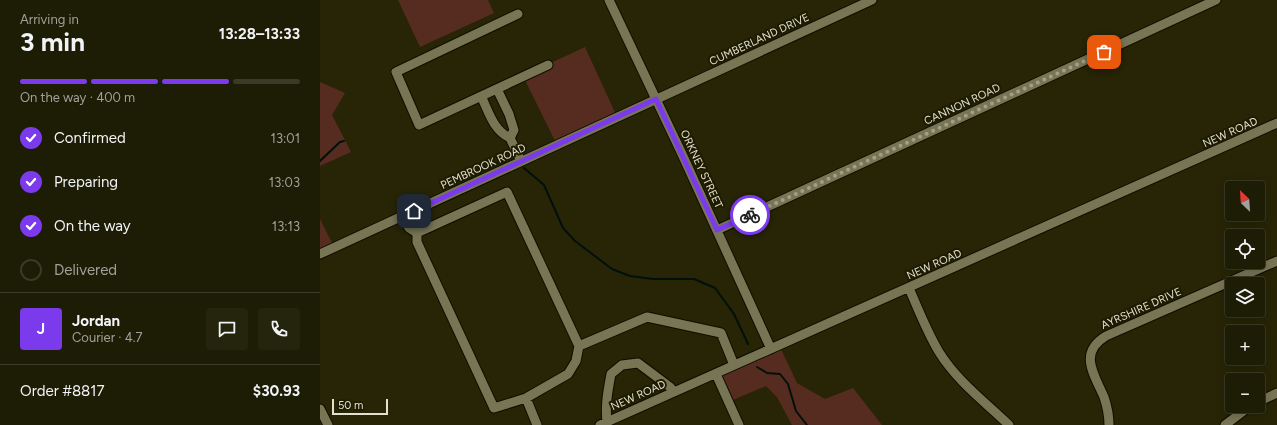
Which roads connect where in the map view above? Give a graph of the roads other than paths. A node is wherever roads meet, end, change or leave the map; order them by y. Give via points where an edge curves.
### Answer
1 (610, 0) edge
2 (872, 0) edge
3 (1216, 0) edge
4 (518, 14) dead end
5 (548, 65) dead end
6 (497, 89) junction
7 (481, 96) junction
8 (656, 99) junction
9 (1277, 123) edge
10 (510, 138) junction
11 (521, 161) junction
12 (402, 216) junction
13 (717, 230) junction
14 (416, 233) junction
15 (320, 254) edge
16 (1277, 261) edge
17 (909, 288) junction
18 (579, 346) junction
19 (771, 349) junction
20 (734, 365) junction
21 (716, 374) junction
22 (674, 392) junction
23 (1277, 394) edge
24 (526, 398) junction
25 (1265, 399) edge
26 (320, 409) edge
27 (1241, 413) edge
28 (604, 423) edge
29 (328, 425) edge
30 (537, 425) edge
31 (739, 425) edge
32 (1009, 425) edge
33 (1109, 425) edge
34 (1225, 425) edge

1 - 8 street, ORKNEY STREET
2 - 8 street, CUMBERLAND DRIVE
3 - 13 street, CANNON ROAD
4 - 7 street via 396,72 419,125
5 - 6 street
6 - 7 street
6 - 10 street via 514,130
7 - 10 street via 496,128
8 - 11 street, PEMBROOK ROAD
8 - 13 street, ORKNEY STREET
9 - 17 street, NEW ROAD
10 - 11 street
11 - 12 street, PEMBROOK ROAD
12 - 14 street via 409,228
12 - 15 street, PEMBROOK ROAD
13 - 19 street, ORKNEY STREET
14 - 18 street via 507,192
14 - 24 street via 417,242 494,408
16 - 33 street, AYRSHIRE DRIVE via 1106,336 1096,344 1090,354 1091,368 1107,406
17 - 19 street, NEW ROAD
17 - 32 street via 936,346 952,370
18 - 20 street via 647,317 721,334
18 - 24 street via 576,361 568,374
19 - 20 street, NEW ROAD
20 - 21 street, NEW ROAD
21 - 22 street, NEW ROAD
21 - 31 street
22 - 28 street, NEW ROAD
22 - 28 street via 638,363 622,365 611,374
23 - 25 street
24 - 30 street
26 - 29 street
27 - 34 street

